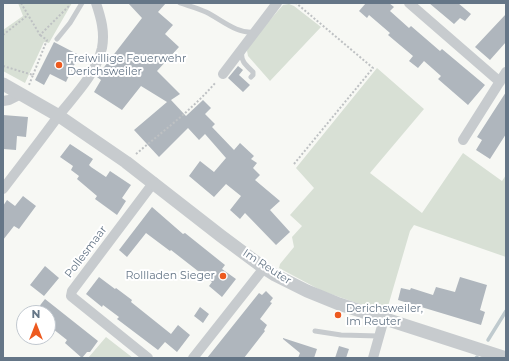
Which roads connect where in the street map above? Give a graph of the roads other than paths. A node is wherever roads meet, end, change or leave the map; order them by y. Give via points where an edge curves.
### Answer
1 (82, 3) edge
2 (96, 3) edge
3 (180, 3) edge
4 (277, 3) edge
5 (409, 3) edge
6 (255, 32) junction
7 (57, 39) dead end
8 (244, 47) junction
9 (506, 72) edge
10 (223, 74) road end
11 (250, 77) dead end
12 (500, 82) junction
13 (3, 84) edge
14 (21, 94) junction
15 (3, 101) edge
16 (59, 116) junction
17 (463, 140) dead end
18 (154, 182) junction
19 (3, 189) edge
20 (264, 268) junction
21 (384, 319) junction
22 (316, 331) dead end
23 (379, 336) junction
24 (148, 358) edge
25 (193, 358) edge
26 (373, 358) edge
27 (506, 358) edge

1 - 7 lane
2 - 16 street via 102,22 102,49 89,76
3 - 6 lane via 206,12 240,31
4 - 6 street
5 - 12 street
6 - 8 street
8 - 10 street
8 - 11 lane via 242,59 253,72
9 - 12 street
12 - 17 street
13 - 14 street, Im Reuter
14 - 15 street
14 - 16 street, Im Reuter
16 - 18 street, Im Reuter
16 - 19 street
18 - 20 street, Im Reuter
18 - 24 street, Pollesmaar via 72,291 71,296
20 - 21 street, Im Reuter via 307,291
20 - 25 street
21 - 23 street
21 - 27 street, Im Reuter
22 - 23 lane via 341,335
23 - 26 street

